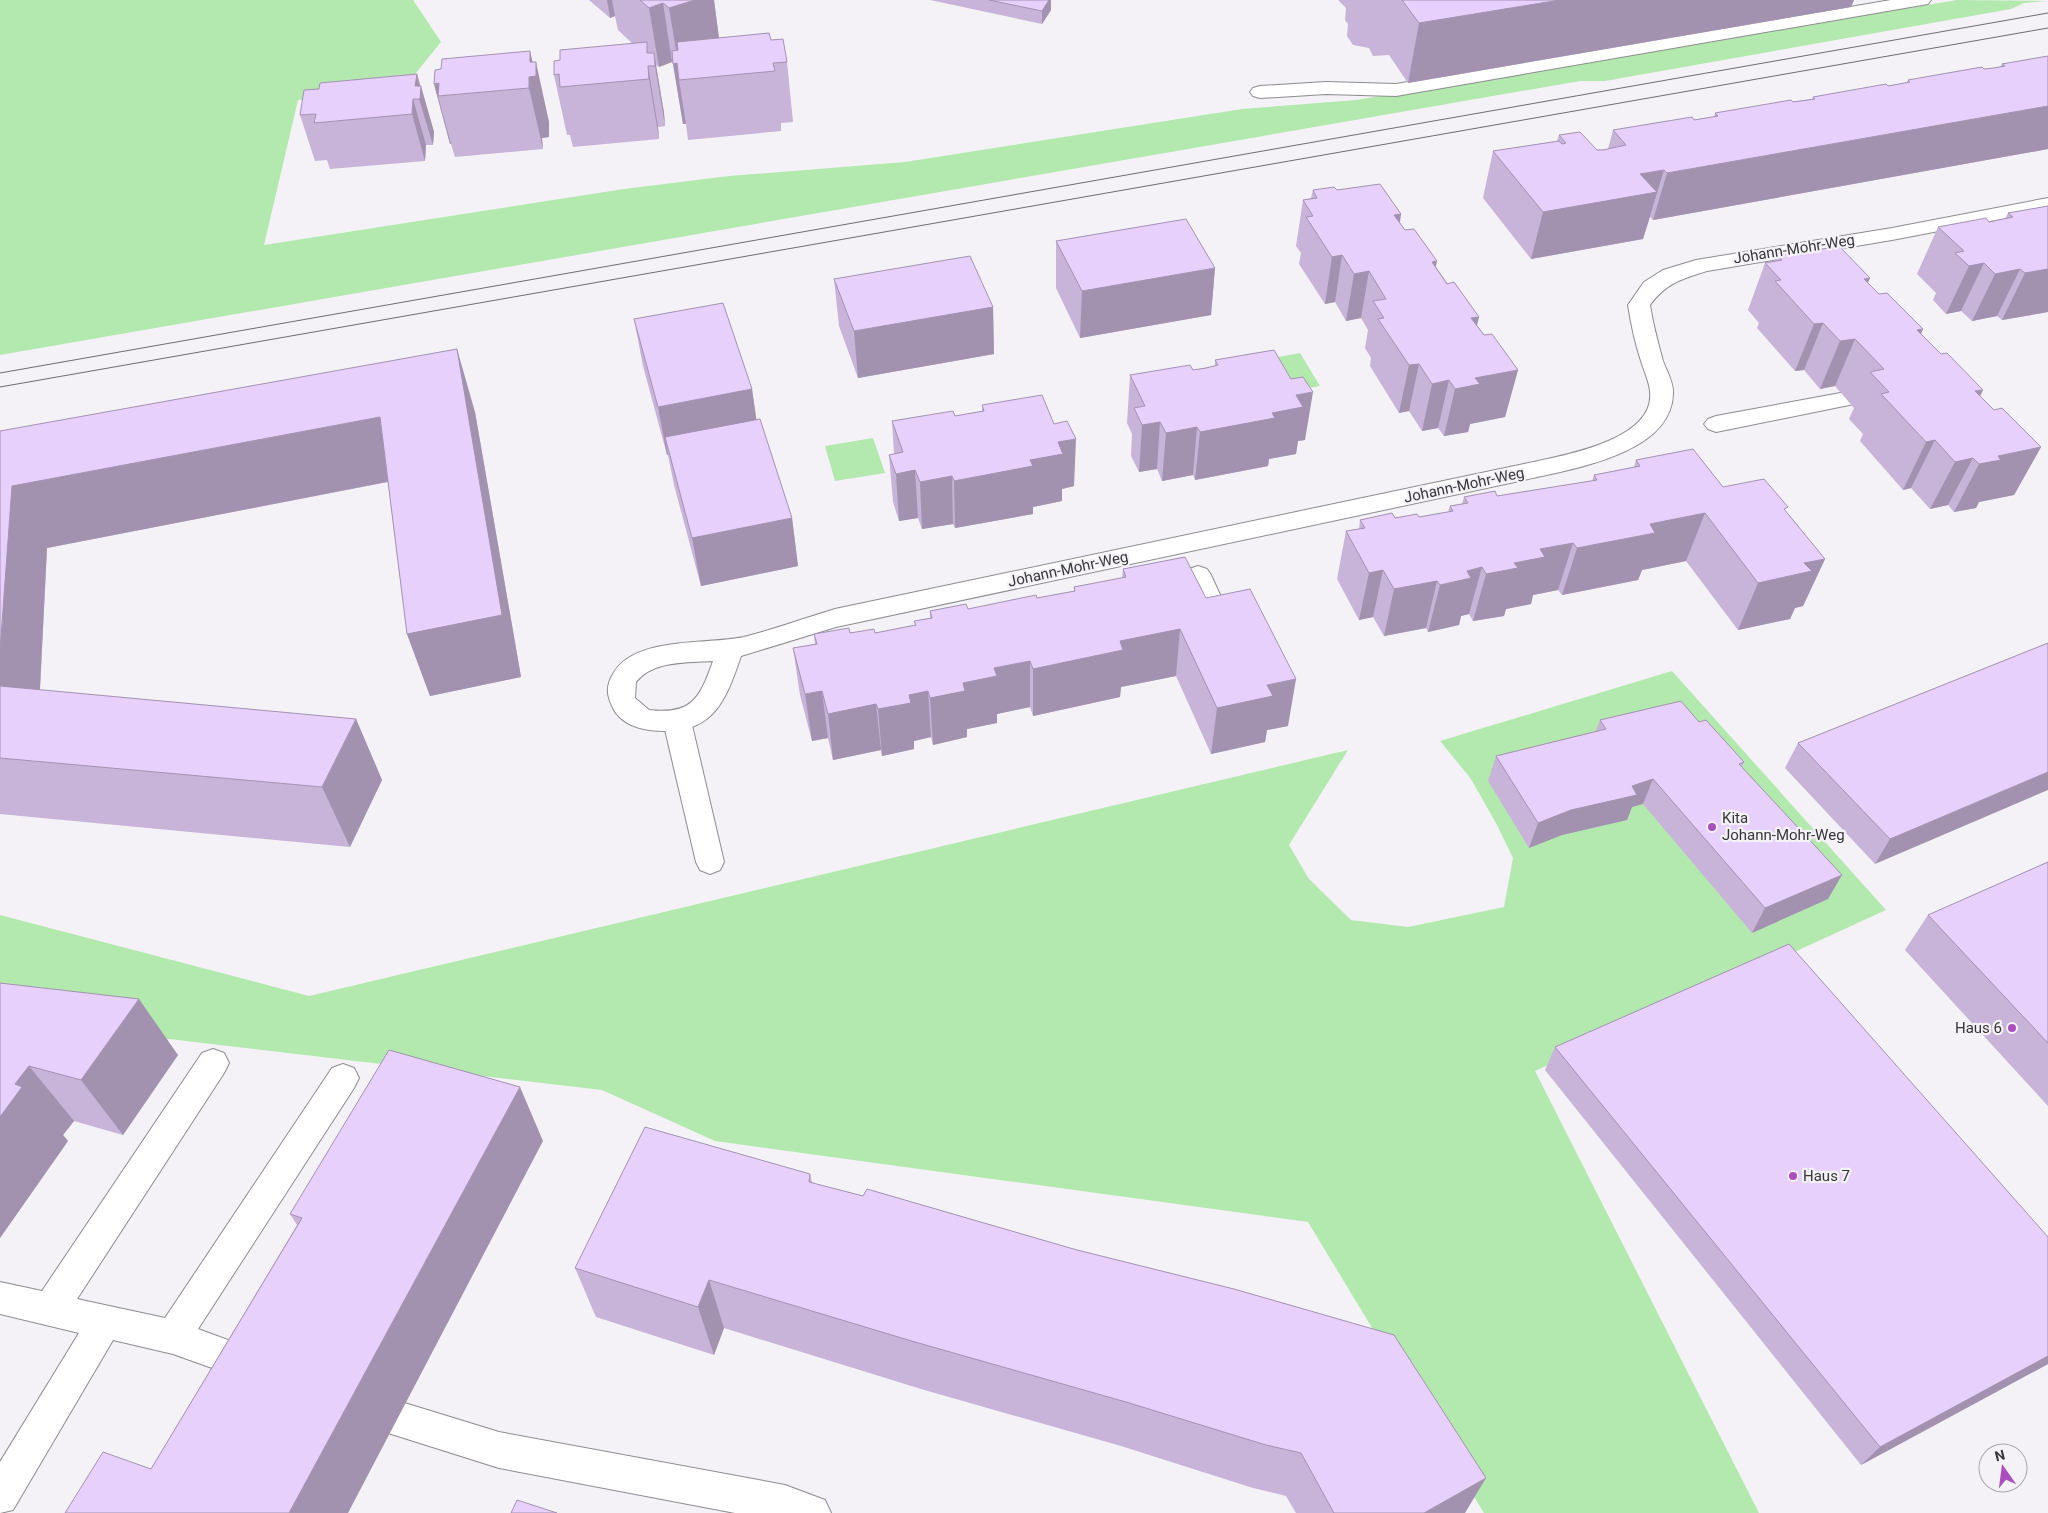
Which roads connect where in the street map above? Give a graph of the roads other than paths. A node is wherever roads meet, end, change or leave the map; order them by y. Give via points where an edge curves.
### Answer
1 (1922, 0) edge
2 (1260, 92) dead end
3 (2048, 204) edge
4 (1846, 399) dead end
5 (1716, 424) dead end
6 (1198, 575) dead end
7 (1227, 640) edge
8 (730, 649) junction
9 (677, 721) junction
10 (710, 862) dead end
11 (213, 1063) dead end
12 (343, 1078) dead end
13 (0, 1298) edge
14 (50, 1309) junction
15 (105, 1322) junction
16 (173, 1337) junction
17 (274, 1373) edge
18 (398, 1419) dead end
19 (0, 1498) edge
20 (793, 1510) edge

1 - 2 street via 1396,90 1326,88
3 - 8 street, Johann-Mohr-Weg via 1892,234 1704,264 1671,274 1652,287 1640,304 1642,325 1662,394 1660,410 1652,425 1636,438 1607,449 1524,472 835,618
4 - 5 street
6 - 7 street
8 - 9 street, Johann-Mohr-Weg via 716,692 703,710
8 - 9 street, Johann-Mohr-Weg via 665,655 642,662 624,677 619,692 622,704 631,716 652,722
9 - 10 street
11 - 14 street
12 - 16 street
13 - 14 street
14 - 15 street
15 - 16 street
15 - 19 street
16 - 17 street
18 - 20 street via 499,1450

